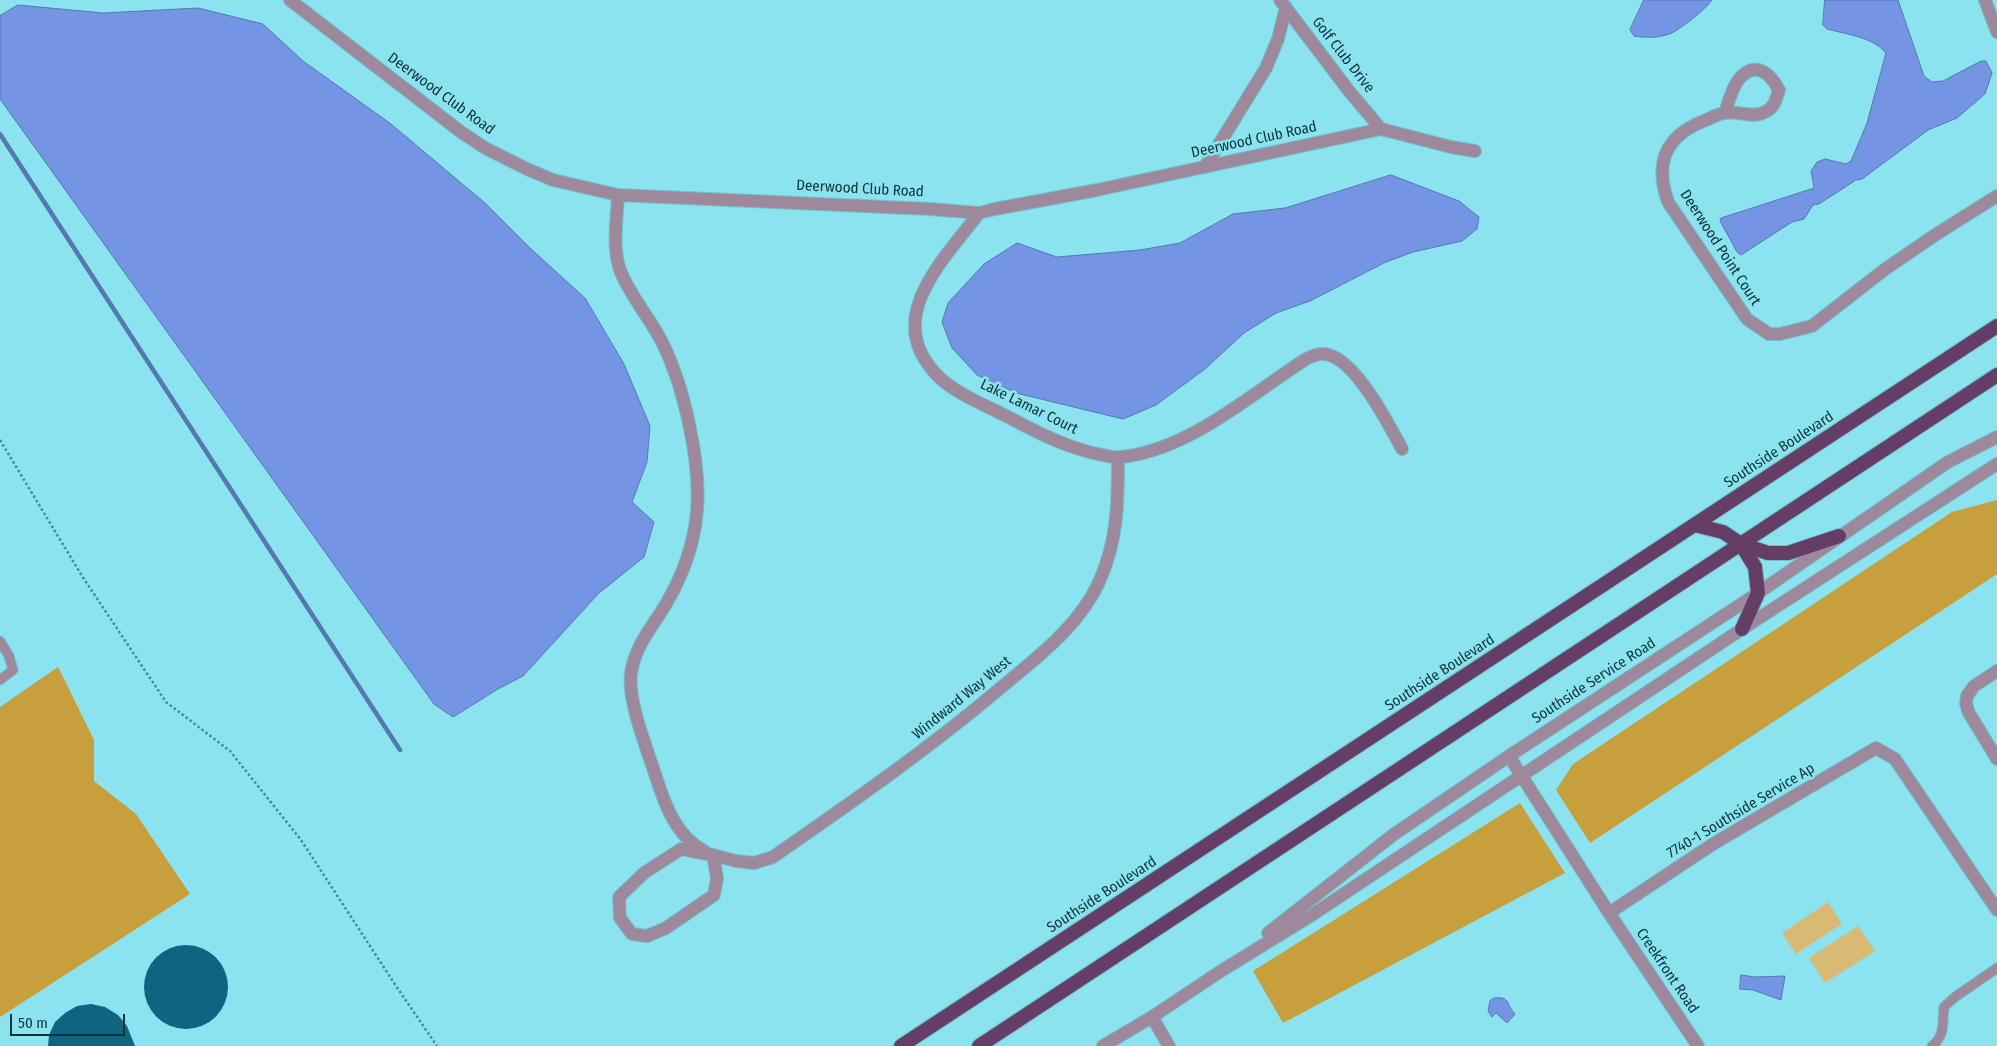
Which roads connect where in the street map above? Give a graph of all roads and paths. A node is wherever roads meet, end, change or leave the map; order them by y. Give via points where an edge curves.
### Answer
1 (290, 0) edge
2 (1985, 0) edge
3 (1283, 4) edge
4 (1997, 32) edge
5 (1725, 113) junction
6 (1382, 129) junction
7 (1475, 151) dead end
8 (1206, 167) junction
9 (618, 195) junction
10 (1997, 196) edge
11 (980, 213) junction
12 (1997, 326) edge
13 (1997, 374) edge
14 (0, 440) edge
15 (1995, 443) edge
16 (1402, 449) dead end
17 (1118, 458) junction
18 (1997, 464) edge
19 (1695, 525) junction
20 (1839, 536) junction
21 (1741, 544) junction
22 (1758, 593) junction
23 (1742, 629) junction
24 (0, 641) edge
25 (1997, 671) edge
26 (0, 680) edge
27 (1509, 756) junction
28 (1997, 759) edge
29 (1522, 776) junction
30 (713, 855) junction
31 (1997, 910) edge
32 (1610, 913) junction
33 (1997, 968) edge
34 (1221, 971) junction
35 (1152, 1017) junction
36 (437, 1046) edge
37 (901, 1046) edge
38 (979, 1046) edge
39 (1103, 1046) edge
40 (1169, 1046) edge
41 (1698, 1046) edge
42 (1932, 1046) edge

1 - 9 street, Deerwood Club Road via 485,148 553,180
2 - 4 street
3 - 6 street, Golf Club Drive
3 - 8 street via 1278,39 1266,68
5 - 5 street, Deerwood Point Court via 1758,115 1766,112 1774,105 1779,90 1773,78 1765,71 1755,70 1740,78
5 - 10 street, Deerwood Point Court via 1691,126 1676,137 1664,159 1661,171 1663,187 1668,202 1747,319 1769,334 1812,326 1884,270
6 - 7 street, Deerwood Club Road
6 - 8 street, Deerwood Club Road
8 - 11 street, Deerwood Club Road
9 - 11 street, Deerwood Club Road
9 - 30 street via 615,246 620,269 663,344 675,373 692,438 697,476 697,510 685,568 640,644 631,675 631,693 661,794 675,825 688,840
11 - 17 street, Lake Lamar Court via 935,271 916,306 917,340 925,358 942,380 951,386 1038,433 1082,451
12 - 19 highway, Southside Boulevard
13 - 21 highway
14 - 36 path via 82,576 166,702 230,751 301,840
15 - 20 street, Southside Service Road via 1948,462
16 - 17 street, Lake Lamar Court via 1368,389 1335,356 1321,354 1306,359 1181,441
17 - 30 street, Windward Way West via 1114,540 1100,581 1069,626 952,730 773,857 754,863
18 - 23 street, Southside Service Road
19 - 21 highway via 1723,532
19 - 37 highway, Southside Boulevard
20 - 21 highway via 1788,553 1768,553
20 - 22 street, Southside Service Road
21 - 22 highway via 1755,567
21 - 38 highway
22 - 23 highway
22 - 27 street, Southside Service Road
23 - 29 street, Southside Service Road
24 - 26 lane via 13,670
25 - 28 street via 1974,686 1966,704
27 - 29 street
27 - 34 street, Southside Service Road via 1393,835
29 - 32 street
29 - 34 street, Southside Service Road
30 - 30 street via 717,878 714,895 666,928 647,936 632,934 620,918 619,897 644,873 681,849
31 - 32 street, 7740-1 Southside Service Ap via 1895,759 1876,748 1713,844
32 - 41 street, Creekfront Road
33 - 42 lane via 1944,1007 1942,1032
34 - 35 street, Southside Service Road
35 - 39 street, Southside Service Road
35 - 40 street

